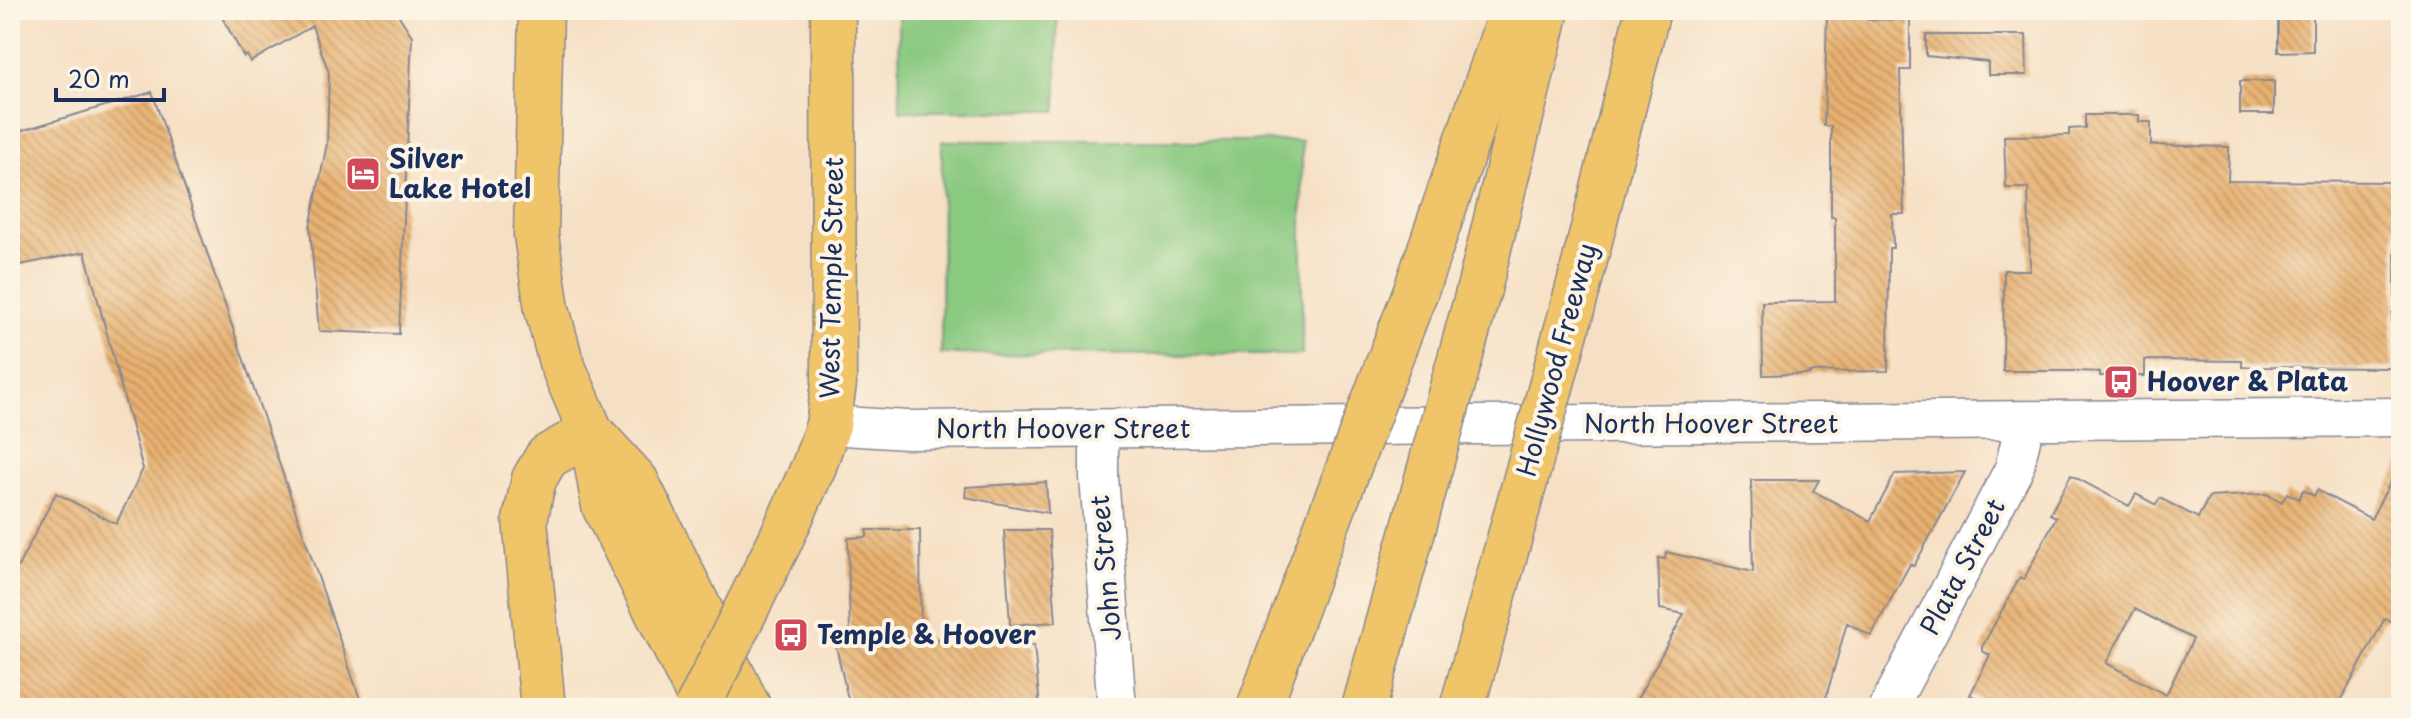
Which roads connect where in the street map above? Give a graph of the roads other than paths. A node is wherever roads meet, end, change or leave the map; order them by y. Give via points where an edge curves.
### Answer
1 (541, 10) edge
2 (833, 10) edge
3 (1512, 10) edge
4 (1547, 10) edge
5 (1648, 10) edge
6 (2401, 417) edge
7 (2025, 422) junction
8 (828, 425) junction
9 (1099, 429) junction
10 (591, 432) junction
11 (1503, 562) junction
12 (543, 708) edge
13 (697, 708) edge
14 (705, 708) edge
15 (749, 708) edge
16 (1117, 708) edge
17 (1259, 708) edge
18 (1364, 708) edge
19 (1462, 708) edge
20 (1474, 708) edge
21 (1888, 708) edge

1 - 10 main road via 536,235 561,362
2 - 8 main road, West Temple Street via 836,363
3 - 17 main road, bridge via 1416,290
4 - 18 main road, bridge via 1479,289
5 - 11 main road, Hollywood Freeway, bridge
6 - 7 street, North Hoover Street
7 - 9 street, North Hoover Street
7 - 21 street, Plata Street via 2014,469
8 - 9 street, North Hoover Street via 884,430
8 - 13 main road, West Temple Street, bridge via 780,541
9 - 16 street, John Street
10 - 12 main road via 547,457 534,479 525,520
10 - 14 main road via 604,506
10 - 15 main road via 636,481
11 - 19 main road, Hollywood Freeway
11 - 20 main road

